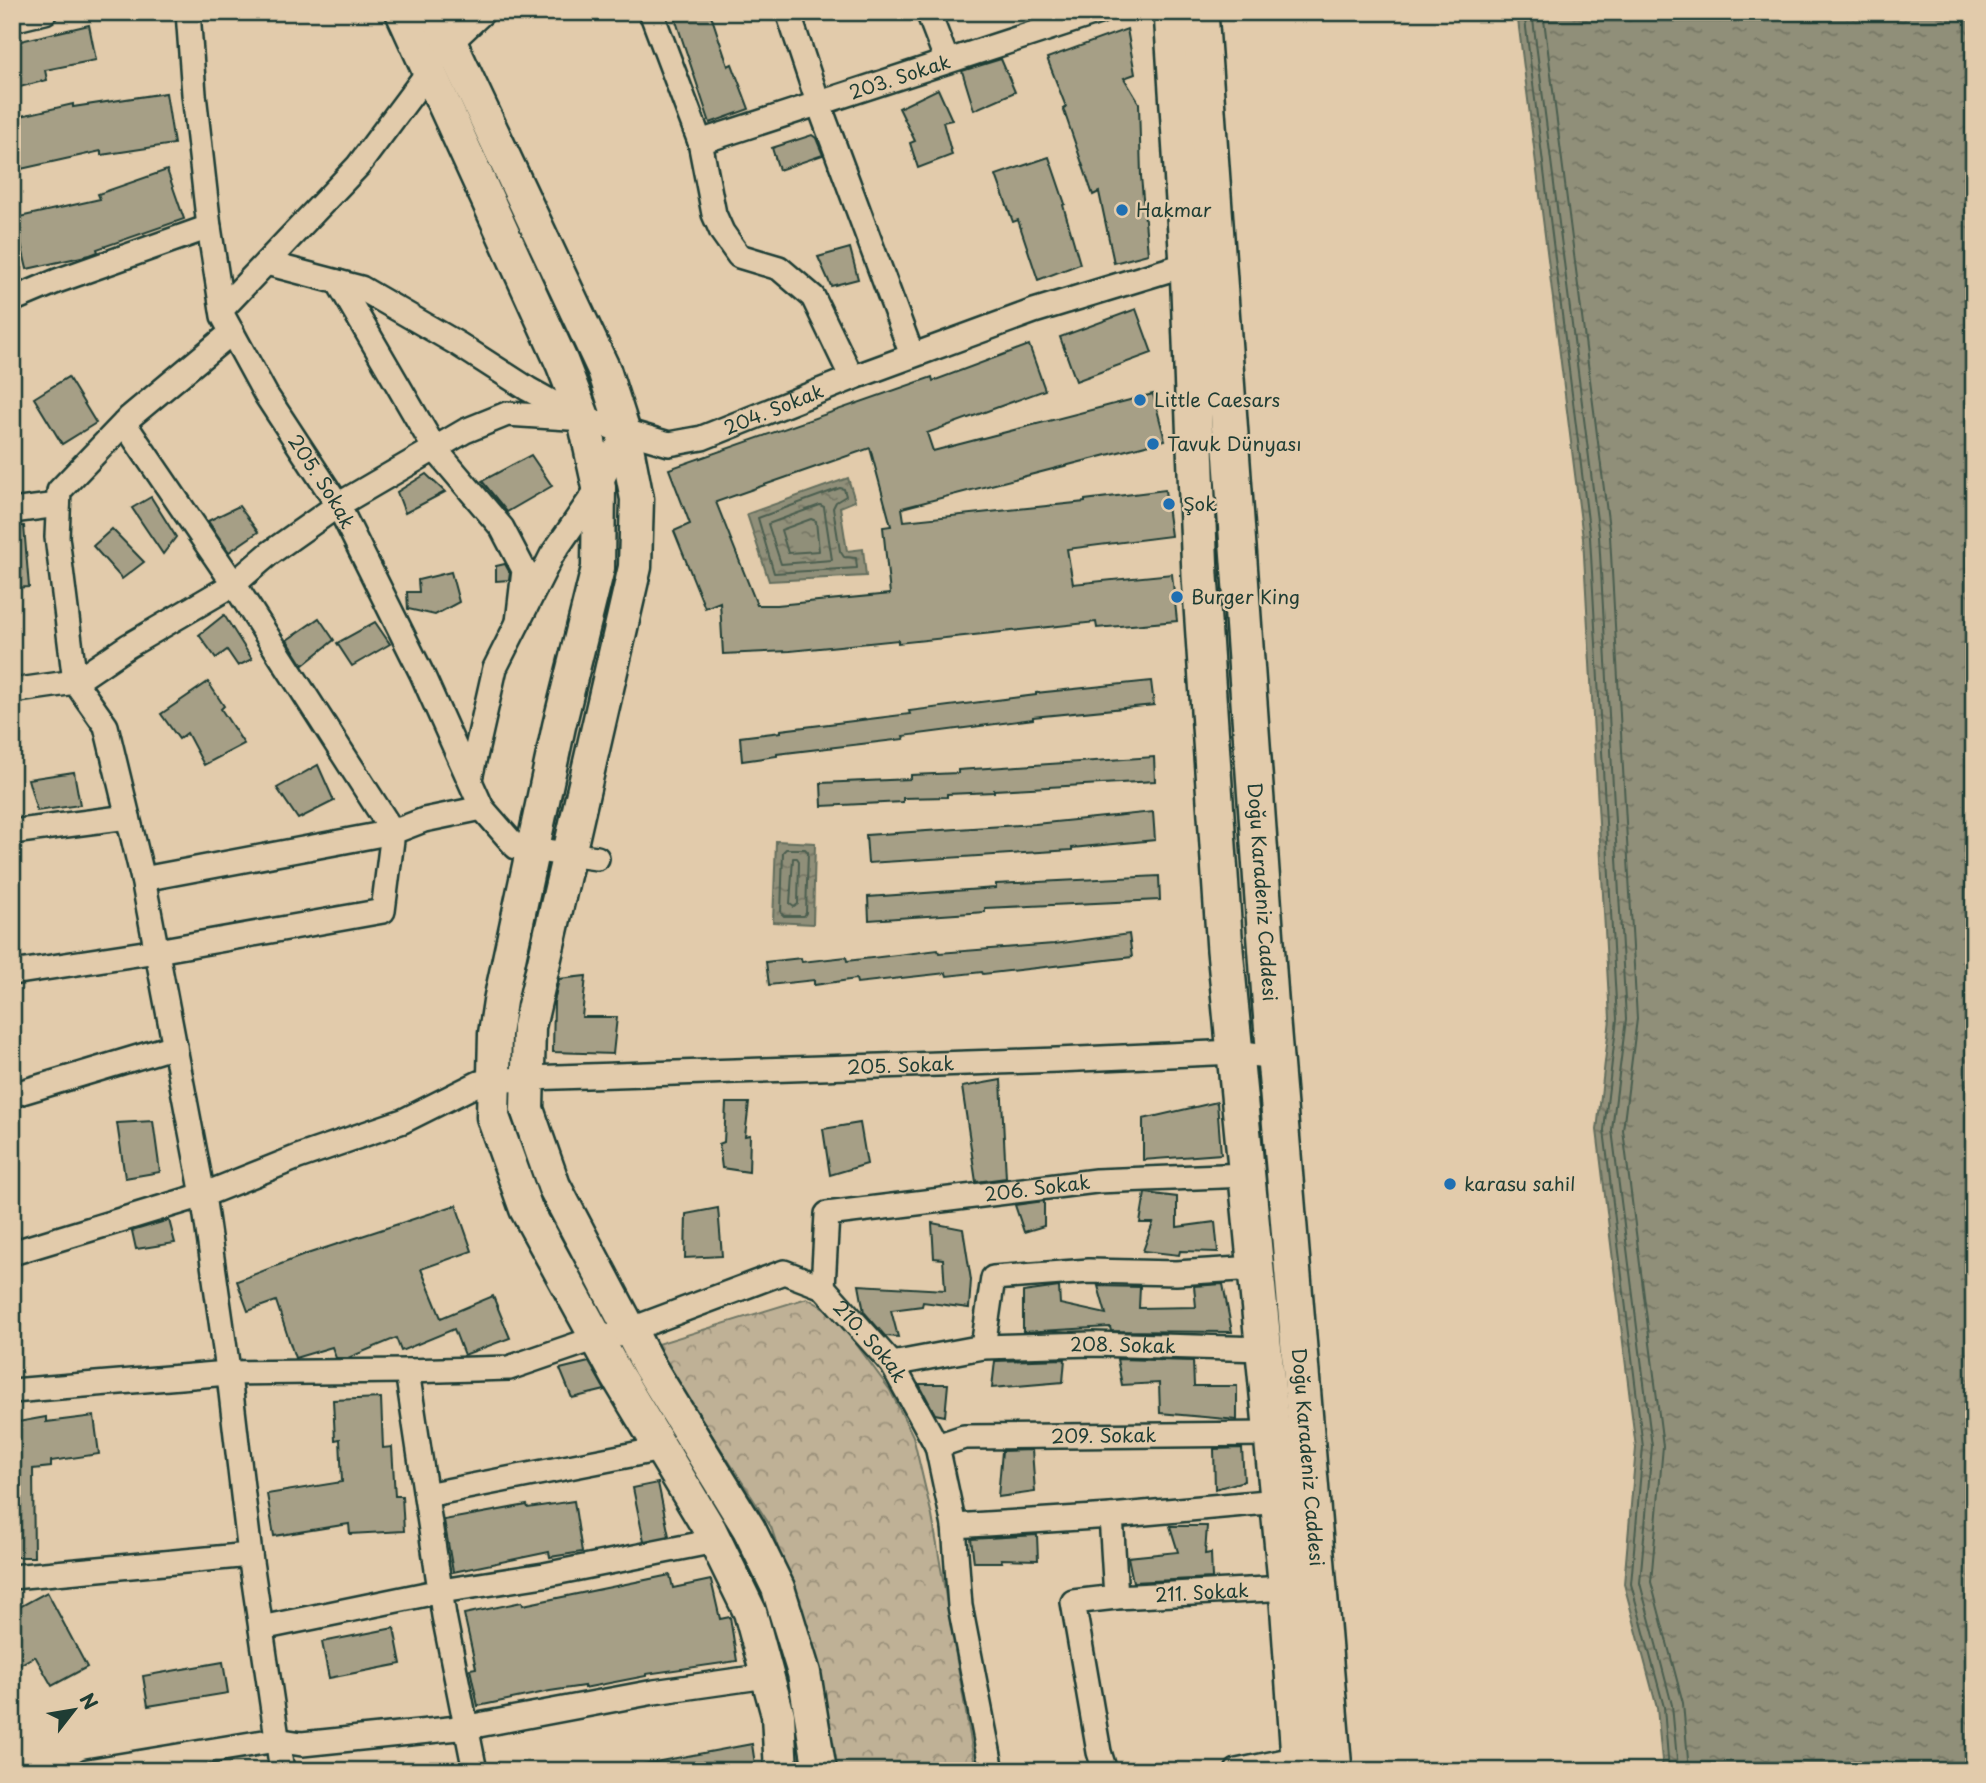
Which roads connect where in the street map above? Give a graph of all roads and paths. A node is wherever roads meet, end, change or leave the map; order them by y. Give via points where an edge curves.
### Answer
1 (45, 12) edge
2 (188, 12) edge
3 (402, 12) edge
4 (436, 12) edge
5 (483, 12) edge
6 (651, 12) edge
7 (788, 12) edge
8 (928, 12) edge
9 (1099, 12) edge
10 (1172, 12) edge
11 (1200, 12) edge
12 (12, 20) edge
13 (450, 43) junction
14 (947, 61) junction
15 (429, 71) junction
16 (818, 102) junction
17 (700, 142) junction
18 (209, 228) junction
19 (267, 263) junction
20 (1202, 263) junction
21 (338, 282) junction
22 (12, 300) edge
23 (222, 309) junction
24 (232, 332) junction
25 (912, 355) junction
26 (852, 377) junction
27 (584, 419) junction
28 (124, 423) junction
29 (624, 432) junction
30 (435, 449) junction
31 (599, 487) junction
32 (58, 505) junction
33 (338, 505) junction
34 (12, 511) edge
35 (234, 584) junction
36 (518, 622) junction
37 (75, 682) junction
38 (12, 691) edge
39 (470, 779) junction
40 (482, 808) junction
41 (128, 817) junction
42 (12, 832) edge
43 (393, 832) junction
44 (532, 849) junction
45 (583, 856) junction
46 (143, 879) junction
47 (157, 951) junction
48 (12, 973) edge
49 (175, 1046) junction
50 (1235, 1052) junction
51 (1275, 1057) junction
52 (528, 1078) junction
53 (494, 1081) junction
54 (12, 1095) edge
55 (1247, 1175) junction
56 (203, 1195) junction
57 (12, 1253) edge
58 (1255, 1268) junction
59 (823, 1287) junction
60 (614, 1335) junction
61 (983, 1348) junction
62 (1263, 1349) junction
63 (892, 1364) junction
64 (407, 1371) junction
65 (228, 1373) junction
66 (12, 1391) edge
67 (1272, 1434) junction
68 (937, 1446) junction
69 (661, 1448) junction
70 (426, 1495) junction
71 (1278, 1500) junction
72 (1111, 1516) junction
73 (954, 1526) junction
74 (715, 1541) junction
75 (250, 1555) junction
76 (12, 1577) edge
77 (1287, 1588) junction
78 (441, 1591) junction
79 (1116, 1597) junction
80 (261, 1628) junction
81 (767, 1676) junction
82 (468, 1727) junction
83 (276, 1740) junction
84 (1299, 1764) edge
85 (88, 1771) edge
86 (282, 1771) edge
87 (475, 1771) edge
88 (781, 1771) edge
89 (820, 1771) edge
90 (992, 1771) edge
91 (1105, 1771) edge
92 (1237, 1771) edge
93 (1334, 1771) edge

1 - 12 street
2 - 18 street, 205. Sokak
3 - 15 main road
4 - 13 main road
5 - 13 street
6 - 17 street
7 - 16 street
8 - 14 street
9 - 14 street, 203. Sokak
10 - 20 main road, Doğu Karadeniz Caddesi
11 - 20 main road, Doğu Karadeniz Caddesi
13 - 15 street
13 - 29 main road via 604,370
14 - 16 street, 203. Sokak
15 - 19 street via 358,166
15 - 27 main road
16 - 17 street, 203. Sokak
16 - 25 street
17 - 26 street via 722,232 739,256 779,268 813,297
18 - 22 street
18 - 23 street, 205. Sokak
19 - 21 street
19 - 23 street
20 - 25 street, 204. Sokak via 1034,311
20 - 50 main road, Doğu Karadeniz Caddesi via 1200,576
20 - 51 main road, Doğu Karadeniz Caddesi
21 - 27 street via 361,288
21 - 30 street
23 - 24 street, 205. Sokak
24 - 28 street
24 - 33 street, 205. Sokak via 265,395
25 - 26 street, 204. Sokak
26 - 29 street, 204. Sokak via 702,438 669,444
27 - 29 street, 204. Sokak
27 - 30 street, 204. Sokak via 507,414
27 - 31 main road
28 - 32 street via 59,491
28 - 35 street
29 - 31 street
29 - 45 main road via 637,499 635,567
30 - 33 street, 204. Sokak
30 - 36 street via 502,528 524,570
31 - 36 street via 552,555
31 - 44 main road via 598,568
32 - 34 street
32 - 37 street via 57,537
33 - 35 street, 204. Sokak
33 - 39 street, 205. Sokak
35 - 37 street, 204. Sokak
35 - 43 street
36 - 39 street via 495,668
37 - 38 street
37 - 41 street via 106,726
39 - 40 street, 205. Sokak
40 - 43 street via 424,820
40 - 44 street, 205. Sokak via 516,847
41 - 42 street
41 - 46 street
43 - 46 street
43 - 47 street via 383,911
44 - 45 street, 205. Sokak
44 - 53 main road via 500,1001
45 - 52 main road via 529,1027
46 - 47 street
47 - 48 street
47 - 49 street
49 - 54 street
49 - 56 street
50 - 51 street, 205. Sokak
50 - 52 street, 205. Sokak
50 - 55 main road, Doğu Karadeniz Caddesi
51 - 93 main road, Doğu Karadeniz Caddesi
52 - 53 street, 205. Sokak
52 - 60 main road via 527,1109
53 - 56 street, 205. Sokak via 479,1083 403,1121
53 - 60 main road via 494,1117 526,1209
55 - 58 main road, Doğu Karadeniz Caddesi
55 - 59 street, 206. Sokak via 1096,1181 827,1214
56 - 57 street, 205. Sokak
56 - 65 street
58 - 61 street via 993,1278
58 - 62 main road, Doğu Karadeniz Caddesi
59 - 60 street, 210. Sokak via 784,1272
59 - 63 street, 210. Sokak
60 - 64 street, 210. Sokak via 509,1367
60 - 69 main road
60 - 89 main road via 649,1366 749,1529 778,1588 804,1673
61 - 62 street, 208. Sokak via 1093,1344
61 - 63 street, 208. Sokak
62 - 67 main road, Doğu Karadeniz Caddesi
63 - 68 street, 210. Sokak
64 - 65 street, 210. Sokak
64 - 70 street
65 - 66 street, 210. Sokak
65 - 75 street
67 - 68 street, 209. Sokak via 964,1437
67 - 71 main road, Doğu Karadeniz Caddesi
68 - 73 street, 210. Sokak
69 - 70 street
69 - 74 main road
70 - 78 street
71 - 72 street
71 - 77 main road, Doğu Karadeniz Caddesi
72 - 73 street
72 - 79 street
73 - 90 street, 210. Sokak via 960,1606
74 - 78 street
74 - 81 main road via 750,1612
75 - 76 street
75 - 80 street
77 - 79 street, 211. Sokak
77 - 84 main road, Doğu Karadeniz Caddesi
78 - 80 street
78 - 82 street
79 - 91 street, 211. Sokak via 1073,1602
80 - 83 street
81 - 82 street
81 - 88 main road via 778,1715
82 - 83 street via 302,1744
82 - 87 street
83 - 85 street
83 - 86 street
84 - 92 street

